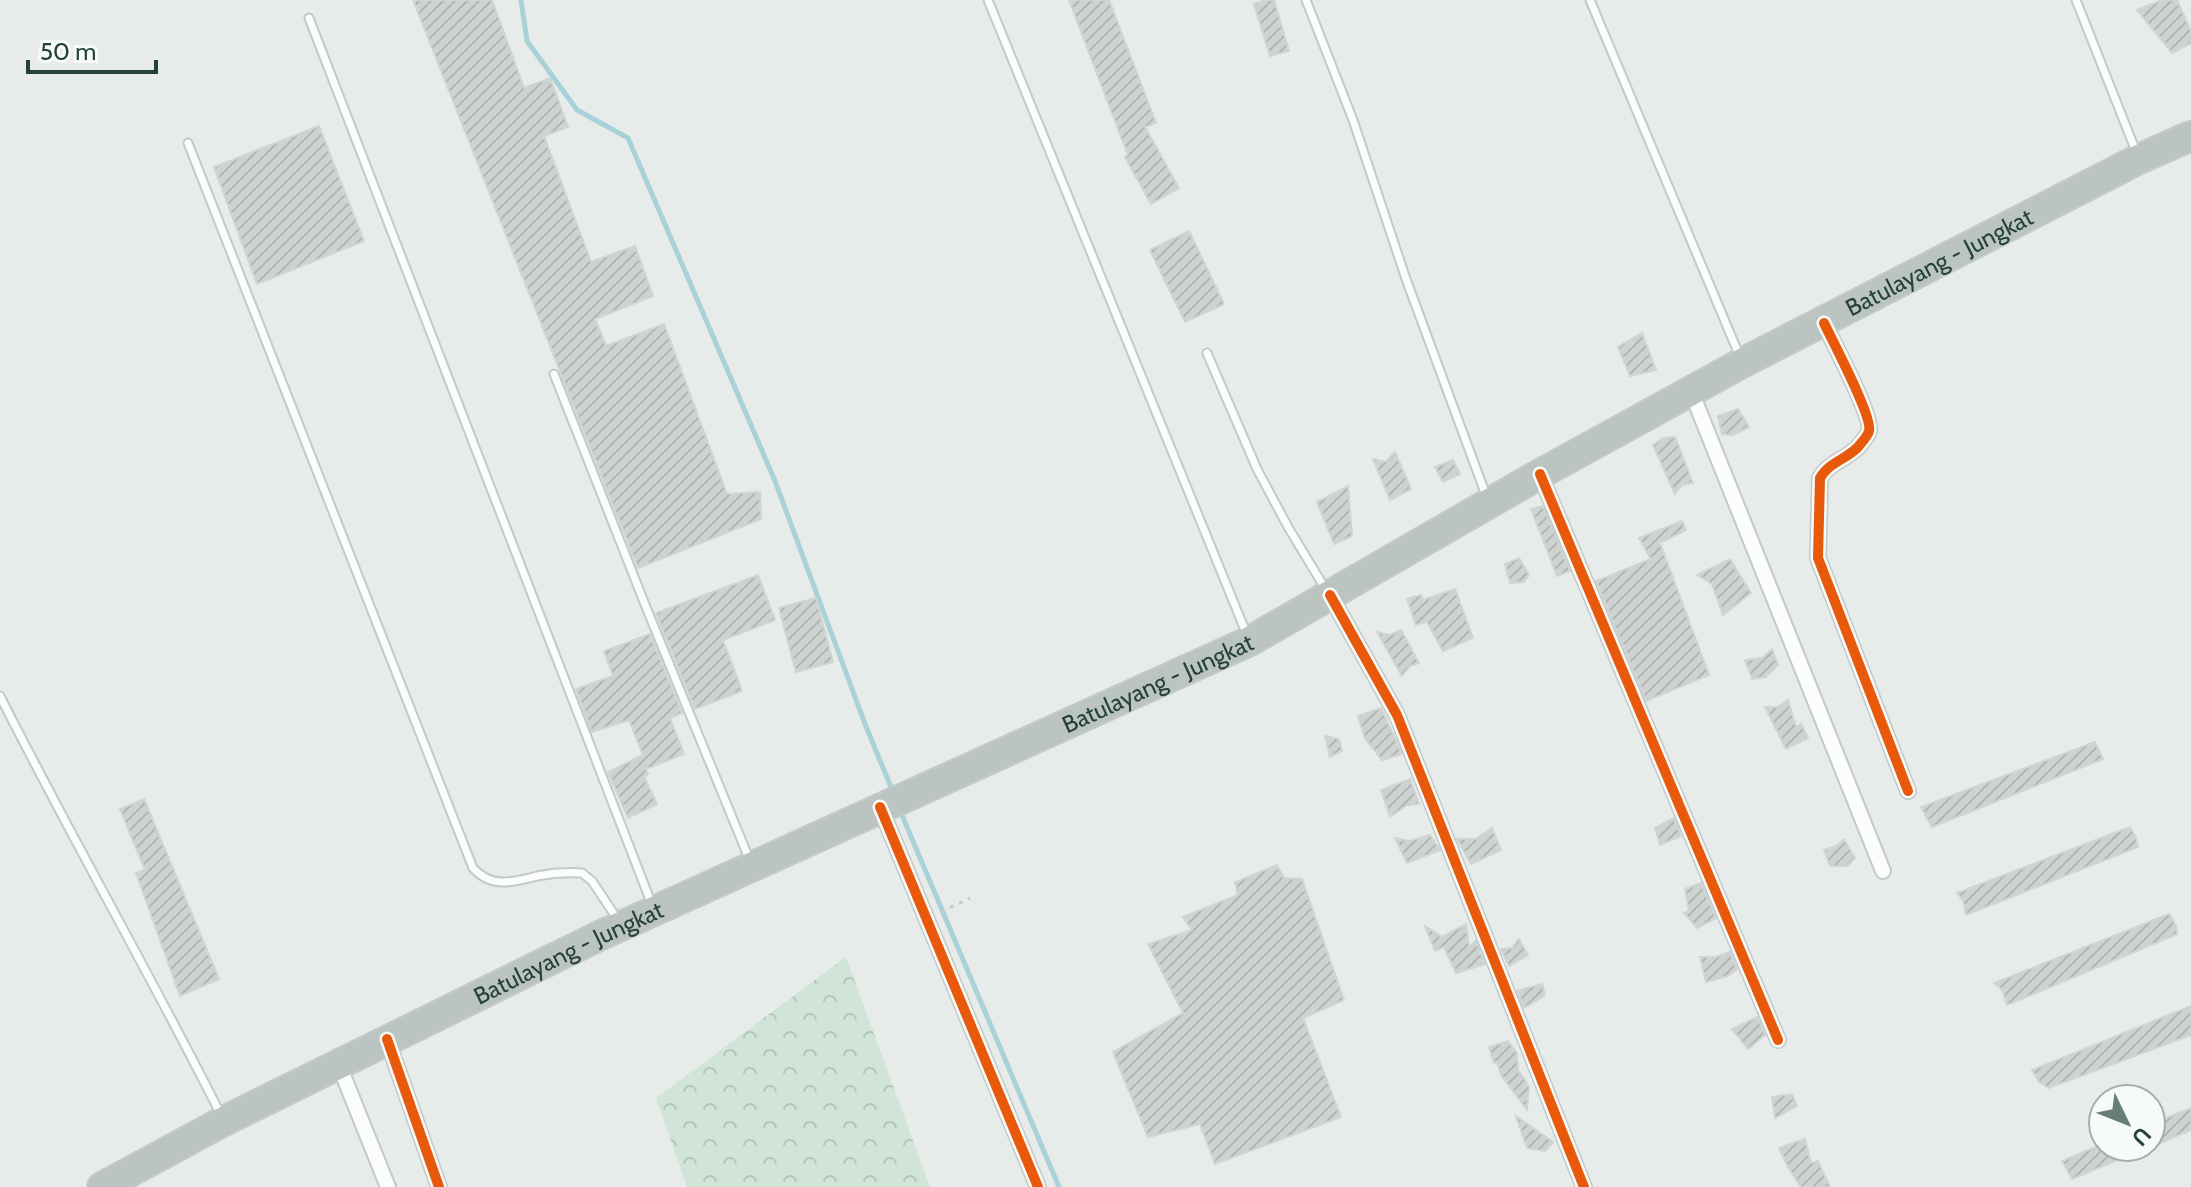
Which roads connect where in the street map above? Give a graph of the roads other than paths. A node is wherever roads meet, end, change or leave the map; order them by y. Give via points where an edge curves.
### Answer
1 (988, 0) edge
2 (1306, 0) edge
3 (1590, 0) edge
4 (2076, 0) edge
5 (309, 18) dead end
6 (2191, 136) edge
7 (188, 143) dead end
8 (2139, 159) junction
9 (1824, 323) junction
10 (1207, 353) dead end
11 (1742, 363) junction
12 (554, 374) dead end
13 (1691, 391) junction
14 (1540, 474) junction
15 (1489, 504) junction
16 (1330, 595) junction
17 (1250, 641) junction
18 (0, 696) edge
19 (1908, 791) dead end
20 (891, 803) junction
21 (752, 866) junction
22 (1883, 871) dead end
23 (655, 910) junction
24 (622, 926) junction
25 (387, 1039) junction
26 (1778, 1040) dead end
27 (339, 1065) junction
28 (224, 1121) junction
29 (102, 1187) edge
30 (388, 1187) edge
31 (439, 1187) edge
32 (1038, 1187) edge
33 (1584, 1187) edge

1 - 17 lane
2 - 15 lane
3 - 11 lane
4 - 8 lane
5 - 23 lane
6 - 8 highway, Batulayang - Jungkat
7 - 24 lane via 473,868 501,883 582,873
8 - 9 highway, Batulayang - Jungkat
9 - 11 highway, Batulayang - Jungkat
9 - 19 street via 1869,419 1869,432 1820,478 1818,558
10 - 16 lane via 1257,469
11 - 13 highway, Batulayang - Jungkat
12 - 21 lane
13 - 14 highway, Batulayang - Jungkat
13 - 22 street
14 - 15 highway, Batulayang - Jungkat
14 - 26 street
15 - 16 highway, Batulayang - Jungkat
16 - 17 highway, Batulayang - Jungkat
16 - 33 street via 1397,715
17 - 20 highway, Batulayang - Jungkat
18 - 28 lane
20 - 21 highway, Batulayang - Jungkat
20 - 32 street
21 - 23 highway, Batulayang - Jungkat
23 - 24 highway, Batulayang - Jungkat
24 - 25 highway, Batulayang - Jungkat
25 - 27 highway, Batulayang - Jungkat
25 - 31 street
27 - 28 highway, Batulayang - Jungkat
27 - 30 street
28 - 29 highway, Batulayang - Jungkat

